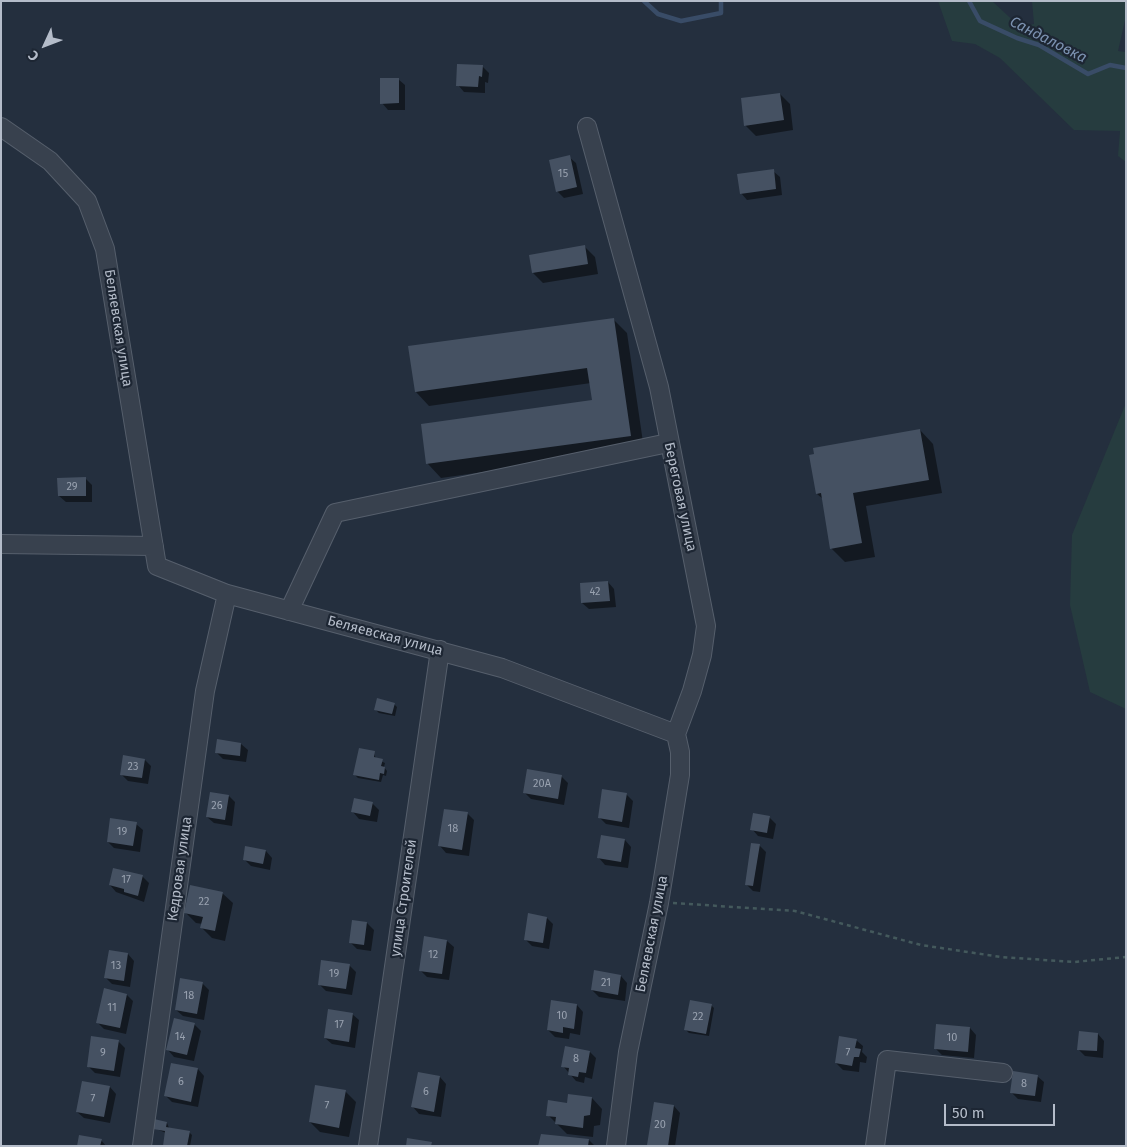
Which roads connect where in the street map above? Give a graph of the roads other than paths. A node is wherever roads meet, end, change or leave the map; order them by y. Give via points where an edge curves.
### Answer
1 (1, 127) edge
2 (587, 127) dead end
3 (668, 443) junction
4 (1, 544) edge
5 (154, 546) junction
6 (226, 594) junction
7 (289, 611) junction
8 (440, 650) junction
9 (676, 734) junction
10 (1003, 1073) dead end
11 (142, 1146) edge
12 (368, 1146) edge
13 (616, 1146) edge
14 (875, 1146) edge

1 - 5 street, Беляевская улица via 50,161 87,201 105,249
2 - 3 street, Береговая улица via 659,388
3 - 7 street via 335,513
3 - 9 street, Береговая улица via 681,491 706,626 692,691
4 - 5 street
5 - 6 street, Беляевская улица via 158,566
6 - 7 street, Беляевская улица
6 - 11 street, Кедровая улица via 205,691
7 - 8 street, Беляевская улица
8 - 9 street, Беляевская улица via 502,668
8 - 12 street, улица Строителей
9 - 13 street, Беляевская улица via 680,776 659,903 628,1052
10 - 14 street via 886,1060

